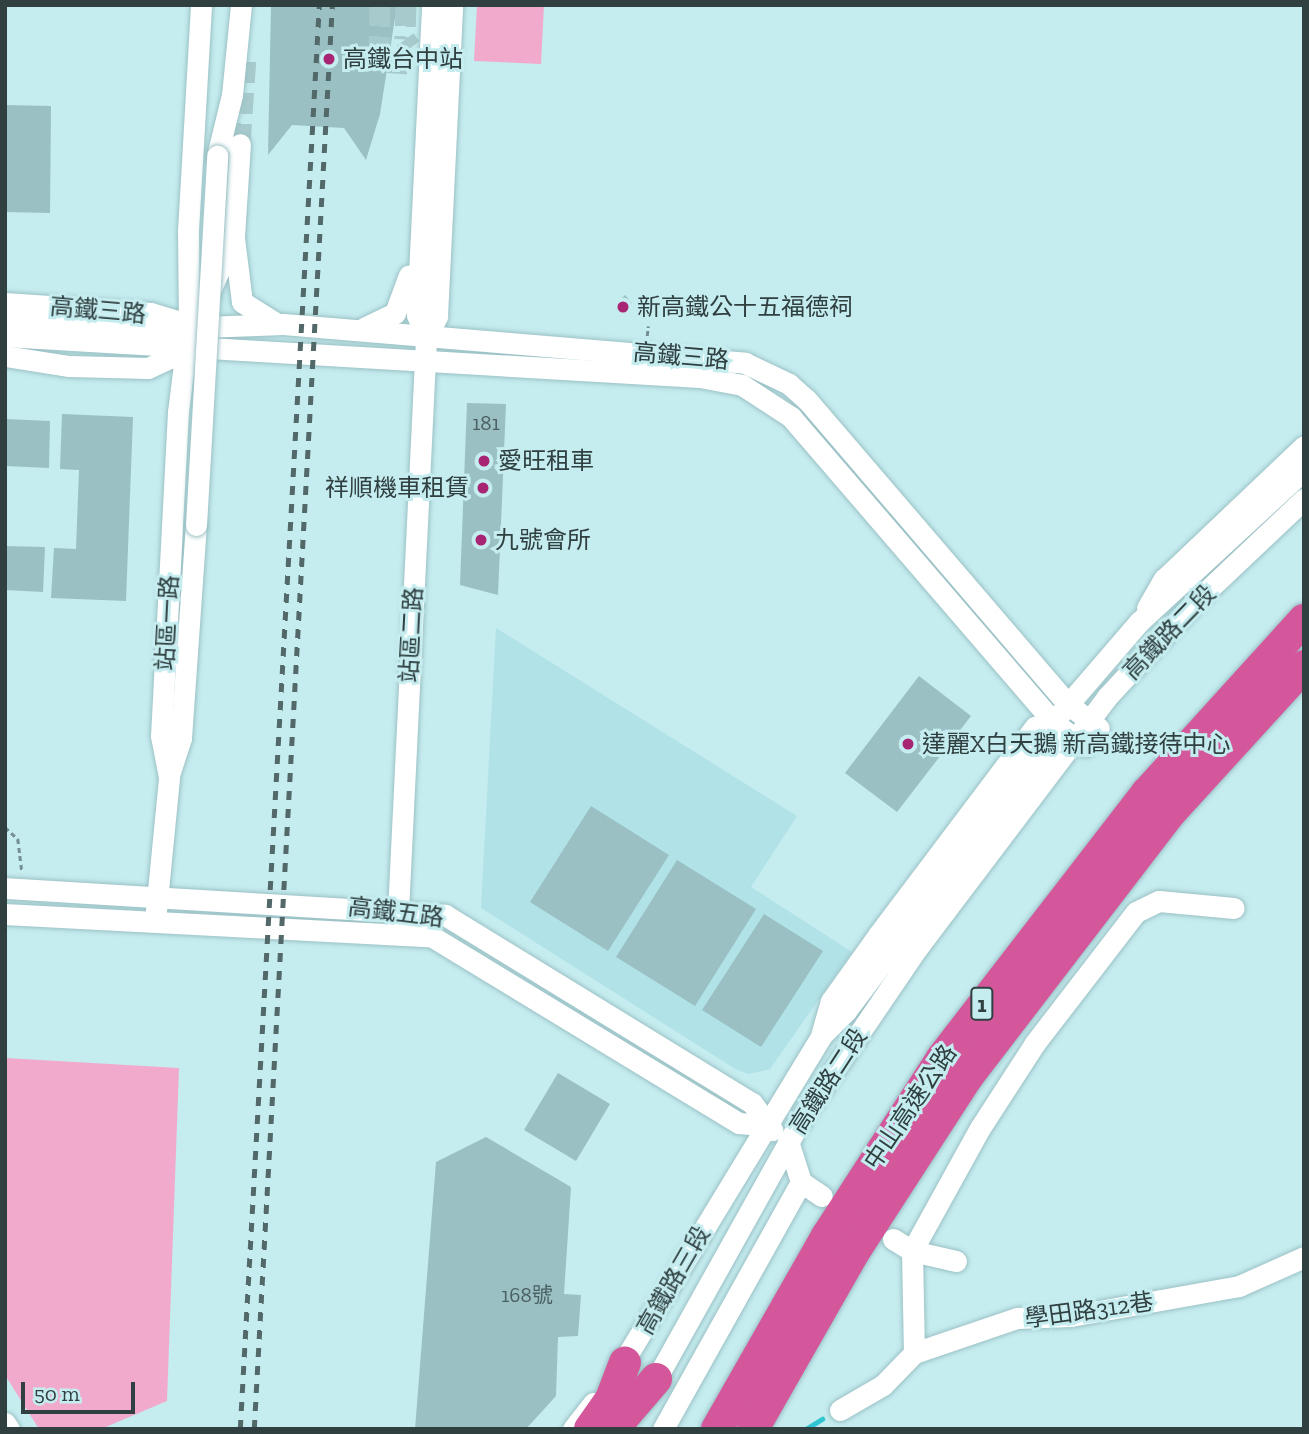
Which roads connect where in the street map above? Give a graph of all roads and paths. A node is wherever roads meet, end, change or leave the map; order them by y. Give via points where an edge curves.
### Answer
1 (201, 5) edge
2 (241, 5) edge
3 (432, 5) edge
4 (452, 5) edge
5 (431, 32) junction
6 (418, 63) junction
7 (240, 144) tunnel mouth
8 (190, 189) junction
9 (237, 190) junction
10 (421, 232) junction
11 (234, 236) junction
12 (5, 303) edge
13 (5, 320) edge
14 (189, 324) junction
15 (283, 324) junction
16 (648, 326) dead end
17 (359, 329) junction
18 (5, 336) edge
19 (647, 336) dead end
20 (426, 338) junction
21 (184, 351) junction
22 (5, 356) edge
23 (424, 363) junction
24 (1304, 446) edge
25 (1304, 470) edge
26 (1304, 499) edge
27 (1304, 517) edge
28 (1304, 620) edge
29 (1139, 622) junction
30 (1304, 666) edge
31 (1068, 704) junction
32 (1053, 722) junction
33 (1093, 724) junction
34 (1079, 742) junction
35 (169, 777) junction
36 (5, 827) edge
37 (14, 882) edge
38 (157, 895) junction
39 (1234, 908) dead end
40 (398, 909) junction
41 (5, 914) edge
42 (155, 921) junction
43 (397, 932) junction
44 (764, 1125) junction
45 (789, 1141) junction
46 (801, 1182) junction
47 (822, 1196) dead end
48 (893, 1239) dead end
49 (912, 1251) junction
50 (1304, 1257) edge
51 (956, 1261) dead end
52 (914, 1353) junction
53 (625, 1363) junction
54 (656, 1379) junction
55 (840, 1410) dead end
56 (5, 1423) edge
57 (9, 1429) edge
58 (573, 1429) edge
59 (590, 1429) edge
60 (613, 1429) edge
61 (629, 1429) edge
62 (663, 1429) edge
63 (717, 1429) edge
64 (753, 1429) edge

1 - 8 street, 站區一路
2 - 35 street, bridge via 232,95 217,156 181,738
3 - 5 street, 站區二路
4 - 20 street, 站區二路 via 437,316
5 - 6 street, 站區二路
5 - 6 street
6 - 10 street, 站區二路
7 - 9 street, 站區一路
8 - 9 street via 197,209 213,216 228,209
8 - 14 street, 站區一路
9 - 11 street, 站區一路
10 - 17 street via 403,301 388,318
10 - 20 street, 站區二路 via 417,315
11 - 14 street, 站區一路 via 217,279
11 - 15 street via 242,302 257,316
12 - 14 street, 高鐵三路 via 150,313
13 - 14 street, 高鐵三路 via 150,329
14 - 15 street, 高鐵三路
14 - 21 street, 站區一路
15 - 17 street, 高鐵三路
16 - 19 path
17 - 20 street, 高鐵三路
18 - 21 street, 高鐵三路
20 - 23 street, 站區二路
20 - 31 street, 高鐵三路 via 725,358 770,373 807,400
21 - 22 street, 高鐵三路 via 148,368 69,366
21 - 23 street, 高鐵三路
21 - 35 street, 站區一路 via 161,736
23 - 32 street, 高鐵三路 via 700,377 761,393 802,428
23 - 40 street, 站區二路
24 - 29 street, 高鐵路二段 via 1164,579
25 - 29 street, 高鐵路二段
26 - 33 street, 高鐵路二段 via 1193,604
27 - 33 street, 高鐵路二段
28 - 63 highway, 中山高速公路 / 1 via 1147,793 942,1058 827,1236
29 - 31 street, 高鐵路二段
30 - 64 highway, 中山高速公路 / 1 via 1170,813 975,1065 854,1252
31 - 32 street, 高鐵路二段
31 - 33 street, 高鐵三路
32 - 34 street, 高鐵三路
32 - 44 street, 高鐵路二段 via 1035,727 831,1001 821,1036
33 - 34 street, 高鐵路二段
34 - 45 street, 高鐵路二段 via 918,947
35 - 38 street, 站區一路
36 - 37 path via 18,839
37 - 38 street, 高鐵五路
38 - 40 street, 高鐵五路
38 - 42 street, 站區一路
39 - 49 street via 1159,901 1136,912 1028,1054 980,1128
40 - 43 street, 站區二路
40 - 44 street, 高鐵五路 via 461,921 752,1103
41 - 42 street, 高鐵五路
42 - 43 street, 高鐵五路
43 - 44 street, 高鐵五路 via 452,944 739,1123
44 - 45 street, 高鐵五路
44 - 53 street, 高鐵路三段
45 - 46 street
45 - 54 street, 高鐵路三段
46 - 47 street
46 - 62 street
48 - 49 street
49 - 51 street
49 - 52 street
50 - 52 street, 學田路312巷 via 1239,1286 1071,1316 1017,1318
52 - 55 street via 883,1385
53 - 58 street, 高鐵路三段
53 - 59 highway via 611,1399
54 - 60 highway
54 - 61 street, 高鐵路三段
56 - 57 street

